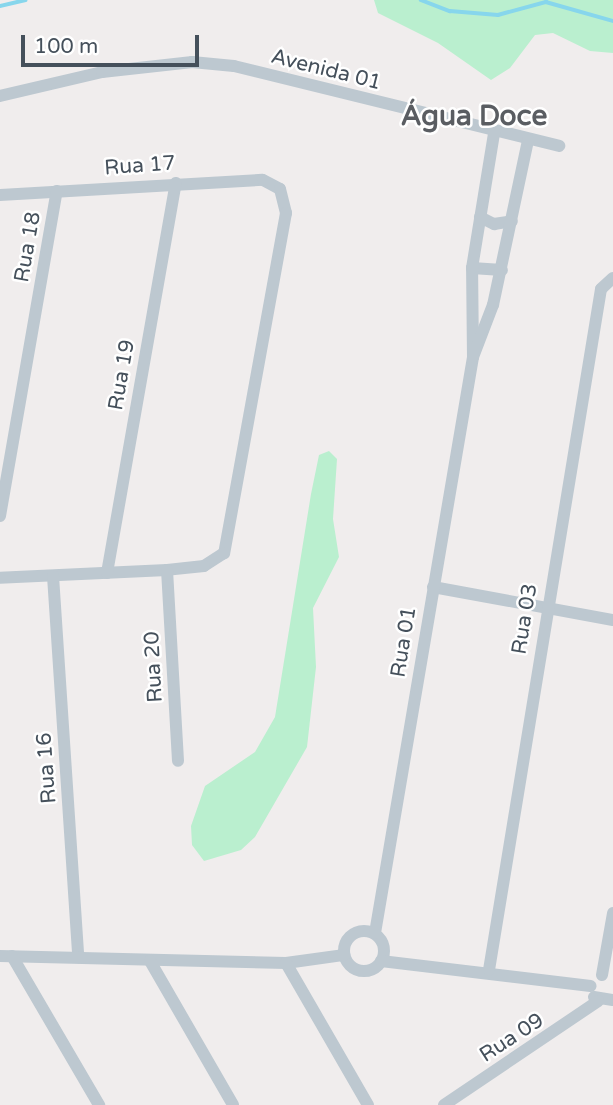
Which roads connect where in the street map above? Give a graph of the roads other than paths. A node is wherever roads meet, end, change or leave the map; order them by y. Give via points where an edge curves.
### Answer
1 (0, 96) edge
2 (494, 133) junction
3 (528, 140) junction
4 (559, 146) dead end
5 (176, 183) junction
6 (57, 191) junction
7 (0, 195) edge
8 (480, 217) junction
9 (512, 221) junction
10 (472, 268) junction
11 (502, 270) junction
12 (612, 278) edge
13 (470, 303) junction
14 (493, 305) junction
15 (472, 357) junction
16 (0, 516) edge
17 (167, 570) junction
18 (107, 573) junction
19 (53, 576) junction
20 (0, 578) edge
21 (433, 587) junction
22 (546, 608) junction
23 (613, 620) edge
24 (178, 761) dead end
25 (613, 914) edge
26 (374, 933) junction
27 (344, 955) junction
28 (6, 956) edge
29 (78, 957) junction
30 (150, 961) junction
31 (381, 961) junction
32 (286, 963) junction
33 (489, 970) junction
34 (608, 976) edge
35 (592, 986) junction
36 (613, 1000) edge
37 (598, 1001) junction
38 (99, 1105) edge
39 (233, 1105) edge
40 (368, 1105) edge
41 (444, 1105) edge

1 - 2 street, Avenida 01 via 102,72 192,62 234,66
2 - 3 street, Avenida 01
2 - 8 street
3 - 4 street, Avenida 01
3 - 9 street
5 - 6 street, Rua 17
5 - 17 street, Rua 17 via 263,180 280,189 286,213 224,552 204,566
5 - 18 street, Rua 19
6 - 7 street, Rua 17
6 - 16 street, Rua 18
8 - 9 street via 494,224
8 - 10 street
9 - 11 street
10 - 11 street
10 - 13 street
11 - 14 street
12 - 22 street, Rua 03 via 601,289
13 - 14 street
13 - 15 street
14 - 15 street
15 - 21 street, Rua 01
17 - 18 street
17 - 24 street, Rua 20
18 - 19 street
19 - 20 street
19 - 29 street, Rua 16
21 - 22 street
21 - 26 street, Rua 01
22 - 23 street
22 - 33 street, Rua 03
25 - 34 street
26 - 27 street via 352,934
26 - 31 street via 384,946
27 - 31 street via 360,971
27 - 32 street
28 - 29 street
28 - 38 street
29 - 30 street
30 - 32 street
30 - 39 street
31 - 33 street
32 - 40 street
33 - 35 street
34 - 35 street
35 - 37 street
36 - 37 street
37 - 41 street, Rua 09

